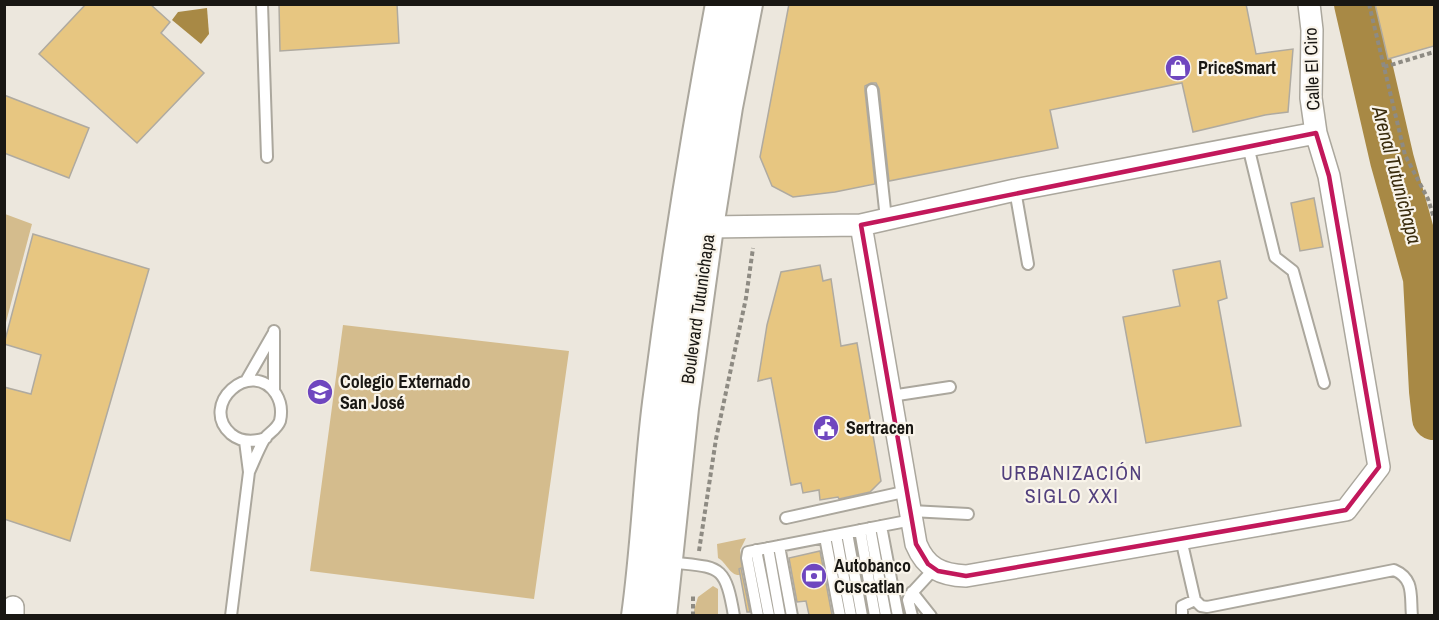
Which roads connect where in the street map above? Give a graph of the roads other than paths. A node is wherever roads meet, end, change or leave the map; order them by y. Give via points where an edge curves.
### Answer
1 (262, 4) edge
2 (720, 4) edge
3 (748, 4) edge
4 (1309, 4) edge
5 (872, 90) dead end
6 (1316, 133) junction
7 (1248, 146) junction
8 (267, 157) dead end
9 (1015, 190) junction
10 (886, 219) junction
11 (861, 225) junction
12 (709, 227) junction
13 (1028, 264) dead end
14 (246, 381) junction
15 (1324, 383) dead end
16 (950, 387) dead end
17 (274, 391) junction
18 (891, 396) junction
19 (266, 438) junction
20 (245, 441) junction
21 (249, 472) junction
22 (910, 507) junction
23 (968, 514) dead end
24 (786, 518) dead end
25 (870, 528) junction
26 (836, 535) junction
27 (1181, 539) junction
28 (773, 547) junction
29 (756, 550) junction
30 (666, 562) junction
31 (934, 569) junction
32 (912, 592) junction
33 (1194, 600) junction
34 (231, 615) edge
35 (636, 615) edge
36 (662, 615) edge
37 (734, 615) edge
38 (758, 615) edge
39 (769, 615) edge
40 (780, 615) edge
41 (792, 615) edge
42 (840, 615) edge
43 (851, 615) edge
44 (862, 615) edge
45 (876, 615) edge
46 (886, 615) edge
47 (898, 615) edge
48 (912, 615) edge
49 (931, 615) edge
50 (1182, 615) edge
51 (1412, 615) edge

1 - 8 lane
2 - 35 main road, Boulevard Tutunichapa via 691,167 657,405
3 - 12 main road, Boulevard Tutunichapa
4 - 6 street, Calle El Ciro via 1311,98
5 - 10 lane
6 - 7 street
6 - 27 street, Calle El Ciro via 1329,176 1379,466 1346,510
7 - 9 street
7 - 15 lane via 1275,257 1293,271
9 - 10 street
9 - 13 lane
10 - 11 street
11 - 12 street
11 - 18 street
12 - 30 main road, Boulevard Tutunichapa
14 - 17 lane via 256,381
14 - 17 lane via 274,331
14 - 20 lane via 228,391 221,410 227,430
16 - 18 lane
17 - 19 lane via 281,411 274,431
18 - 22 street
19 - 20 lane
19 - 21 lane
20 - 21 lane
21 - 34 lane
22 - 23 lane
22 - 24 lane
22 - 25 lane
22 - 31 street via 916,544
25 - 26 lane
25 - 45 lane
25 - 46 lane
25 - 47 lane
26 - 28 lane
26 - 42 lane
26 - 43 lane
26 - 44 lane
27 - 31 street, Calle El Ciro via 966,576 950,576
27 - 33 lane
28 - 29 lane
28 - 40 lane
28 - 41 lane
29 - 38 lane via 748,552 747,558
29 - 39 lane
30 - 36 main road, Boulevard Tutunichapa
30 - 37 lane via 710,567 721,573 728,584
31 - 32 lane
32 - 48 lane via 908,600
32 - 49 lane
33 - 50 lane via 1182,606
33 - 51 lane via 1207,607 1394,570 1409,580

